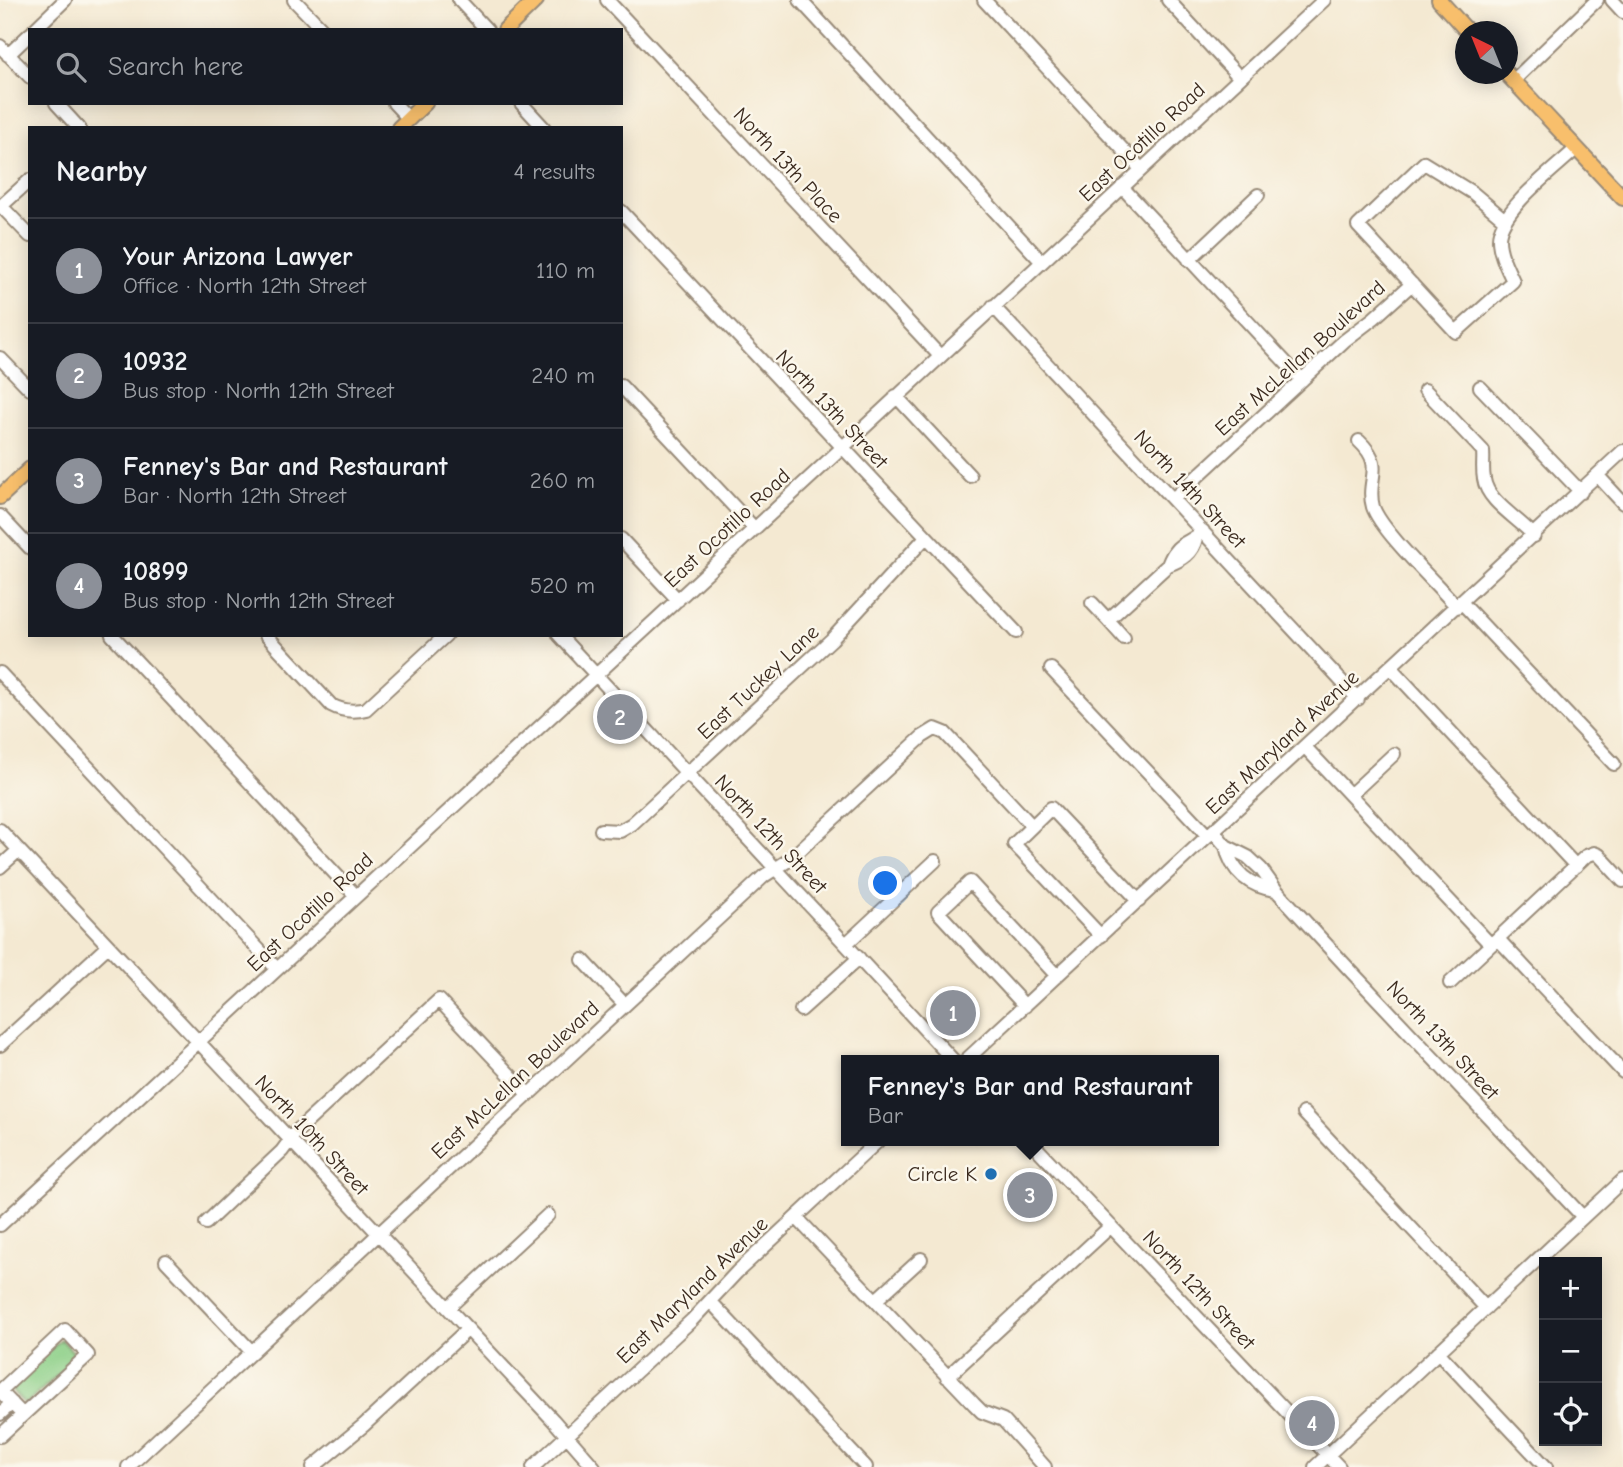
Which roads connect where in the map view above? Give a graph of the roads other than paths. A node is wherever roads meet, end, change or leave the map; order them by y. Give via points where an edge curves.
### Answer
1 (65, 0) edge
2 (294, 0) edge
3 (459, 0) edge
4 (536, 0) edge
5 (607, 0) edge
6 (800, 0) edge
7 (984, 0) edge
8 (1168, 0) edge
9 (1324, 0) edge
10 (1439, 0) edge
11 (1597, 0) edge
12 (1612, 0) edge
13 (1623, 12) edge
14 (1458, 21) edge
15 (36, 28) edge
16 (321, 28) edge
17 (485, 28) edge
18 (507, 28) edge
19 (28, 35) edge
20 (4, 50) edge
21 (1518, 70) edge
22 (28, 75) edge
23 (1240, 78) junction
24 (1517, 84) edge
25 (58, 105) edge
26 (395, 105) edge
27 (423, 105) edge
28 (523, 105) edge
29 (404, 123) edge
30 (77, 126) edge
31 (542, 126) edge
32 (1577, 148) junction
33 (1141, 169) junction
34 (28, 182) edge
35 (1122, 187) junction
36 (1258, 195) dead end
37 (1623, 198) edge
38 (1, 207) edge
39 (623, 213) edge
40 (1505, 220) junction
41 (28, 234) edge
42 (1189, 260) junction
43 (1041, 261) junction
44 (1412, 284) junction
45 (993, 306) junction
46 (940, 356) junction
47 (0, 358) edge
48 (1302, 380) junction
49 (28, 387) edge
50 (1480, 387) dead end
51 (623, 388) edge
52 (1425, 390) dead end
53 (896, 396) junction
54 (1359, 441) dead end
55 (842, 449) junction
56 (1623, 451) edge
57 (28, 472) edge
58 (971, 476) dead end
59 (1598, 476) junction
60 (1581, 492) junction
61 (0, 497) edge
62 (1173, 499) junction
63 (1623, 503) edge
64 (0, 516) edge
65 (755, 529) junction
66 (1199, 535) junction
67 (1534, 536) junction
68 (926, 537) junction
69 (623, 541) edge
70 (28, 546) edge
71 (678, 600) junction
72 (1091, 603) dead end
73 (1460, 605) junction
74 (1108, 620) junction
75 (1016, 632) dead end
76 (113, 637) edge
77 (268, 637) edge
78 (444, 637) edge
79 (561, 637) edge
80 (1124, 638) dead end
81 (1391, 668) junction
82 (1051, 669) dead end
83 (0, 673) edge
84 (596, 674) junction
85 (1358, 699) junction
86 (1306, 748) junction
87 (1394, 754) dead end
88 (1615, 764) dead end
89 (688, 772) junction
90 (1350, 795) junction
91 (1032, 826) junction
92 (0, 830) edge
93 (601, 830) dead end
94 (1210, 834) junction
95 (19, 850) junction
96 (935, 861) dead end
97 (1576, 866) junction
98 (0, 867) edge
99 (777, 868) junction
100 (1623, 881) edge
101 (356, 896) junction
102 (1139, 901) junction
103 (1101, 936) junction
104 (1494, 942) junction
105 (846, 944) junction
106 (108, 946) junction
107 (859, 958) junction
108 (583, 960) dead end
109 (277, 969) junction
110 (1058, 976) junction
111 (1450, 983) dead end
112 (625, 1005) junction
113 (1026, 1006) junction
114 (801, 1010) dead end
115 (198, 1042) junction
116 (0, 1045) edge
117 (948, 1055) edge
118 (972, 1055) edge
119 (1623, 1072) edge
120 (528, 1094) junction
121 (1304, 1113) dead end
122 (290, 1141) junction
123 (873, 1146) edge
124 (1035, 1146) edge
125 (1623, 1180) edge
126 (548, 1215) dead end
127 (796, 1217) junction
128 (1583, 1217) junction
129 (206, 1223) dead end
130 (1, 1224) edge
131 (1111, 1226) junction
132 (379, 1234) junction
133 (921, 1259) dead end
134 (166, 1261) dead end
135 (876, 1300) junction
136 (710, 1301) junction
137 (448, 1308) junction
138 (1486, 1308) junction
139 (468, 1329) junction
140 (252, 1352) junction
141 (1438, 1352) junction
142 (947, 1377) junction
143 (1, 1391) edge
144 (12, 1403) junction
145 (0, 1413) edge
146 (23, 1415) junction
147 (0, 1436) edge
148 (566, 1436) junction
149 (1328, 1455) junction
150 (128, 1467) edge
151 (313, 1467) edge
152 (533, 1467) edge
153 (594, 1467) edge
154 (866, 1467) edge
155 (1045, 1467) edge
156 (1315, 1467) edge
157 (1339, 1467) edge
158 (1546, 1467) edge

1 - 15 street
2 - 16 street
3 - 17 street
4 - 18 main road
5 - 46 street, North 13th Place
6 - 43 street
7 - 33 street
8 - 23 street
9 - 23 street, East Ocotillo Road
10 - 14 main road
11 - 21 street
12 - 13 street
19 - 20 street
20 - 22 street
23 - 33 street, East Ocotillo Road
24 - 32 main road
25 - 30 street
26 - 29 street
27 - 29 main road
28 - 31 street
32 - 37 main road
32 - 40 street
33 - 35 street, East Ocotillo Road
34 - 38 street
35 - 42 street
35 - 43 street, East Ocotillo Road
36 - 42 street
38 - 41 street
39 - 55 street, North 13th Street
40 - 44 street, East McLellan Boulevard via 1499,240 1513,281 1456,332
40 - 44 street via 1473,193 1424,163 1358,226
42 - 48 street
43 - 45 street, East Ocotillo Road
44 - 48 street, East McLellan Boulevard
45 - 46 street, East Ocotillo Road
45 - 62 street, North 14th Street
46 - 53 street, East Ocotillo Road
47 - 49 street
48 - 62 street, East McLellan Boulevard
50 - 60 street
51 - 65 street
52 - 67 street via 1483,451 1488,492
53 - 55 street, East Ocotillo Road
53 - 58 street
54 - 73 street via 1371,452 1373,506 1382,524
55 - 65 street, East Ocotillo Road
55 - 68 street, North 13th Street
56 - 59 street, East Maryland Avenue
57 - 61 main road
59 - 60 street, East Maryland Avenue
59 - 63 street
60 - 67 street, East Maryland Avenue
62 - 66 street, North 14th Street
64 - 70 street
65 - 71 street, East Ocotillo Road
66 - 74 street via 1186,540 1182,551 1172,553 1168,565
66 - 85 street, North 14th Street
67 - 73 street, East Maryland Avenue
68 - 75 street, North 13th Street
68 - 89 street, East Tuckey Lane via 832,639
69 - 71 street
71 - 84 street, East Ocotillo Road
72 - 74 street
73 - 81 street, East Maryland Avenue
73 - 88 street
74 - 80 street
76 - 101 street
77 - 78 street via 331,705 357,711 366,709
79 - 84 street, North 12th Street
81 - 85 street, East Maryland Avenue
81 - 97 street
82 - 94 street, North 13th Street
83 - 109 street
84 - 89 street, North 12th Street
84 - 101 street, East Ocotillo Road
85 - 86 street, East Maryland Avenue
86 - 90 street
86 - 94 street, East Maryland Avenue
87 - 90 street
89 - 93 street, East Tuckey Lane via 632,824 620,831
89 - 99 street, North 12th Street
90 - 104 street
91 - 99 street, East McLellan Boulevard via 945,733 935,729
91 - 102 street via 1051,808
91 - 103 street via 1014,844
92 - 95 street, North 10th Street
94 - 102 street, East Maryland Avenue
94 - 128 street, North 13th Street via 1226,846 1228,859 1250,884 1276,890
95 - 98 street
95 - 106 street, North 10th Street
96 - 105 street
97 - 100 street via 1590,854 1599,855
97 - 104 street
99 - 105 street, North 12th Street
99 - 112 street, East McLellan Boulevard
101 - 109 street, East Ocotillo Road
102 - 103 street, East Maryland Avenue
103 - 110 street, East Maryland Avenue
104 - 111 street
104 - 119 street
105 - 107 street, North 12th Street
106 - 115 street, North 10th Street
106 - 116 street
107 - 114 street
107 - 117 street, North 12th Street
108 - 112 street
109 - 115 street, East Ocotillo Road
110 - 113 street, East Maryland Avenue
110 - 113 street via 970,881 937,912
112 - 120 street, East McLellan Boulevard
113 - 118 street, East Maryland Avenue
115 - 122 street, North 10th Street
115 - 130 street, East Ocotillo Road
120 - 122 street via 439,1000
120 - 132 street, East McLellan Boulevard
121 - 138 street
122 - 129 street
122 - 132 street, North 10th Street
123 - 127 street, East Maryland Avenue
124 - 131 street, North 12th Street
125 - 128 street
126 - 137 street
127 - 135 street
127 - 136 street, East Maryland Avenue
128 - 138 street
131 - 142 street
131 - 149 street, North 12th Street
132 - 137 street, North 10th Street
132 - 140 street, East McLellan Boulevard
133 - 135 street
134 - 140 street
135 - 142 street
136 - 148 street, East Maryland Avenue
136 - 154 street
137 - 139 street, North 10th Street
138 - 141 street
139 - 148 street, North 10th Street
139 - 151 street
140 - 150 street, East McLellan Boulevard
141 - 149 street
141 - 158 street
142 - 155 street via 982,1412 1003,1420
143 - 144 street
143 - 146 street via 65,1330 88,1354
144 - 145 street
144 - 146 street
146 - 147 street
148 - 152 street, East Maryland Avenue
148 - 153 street, North 10th Street
149 - 156 street
149 - 157 street, North 12th Street

